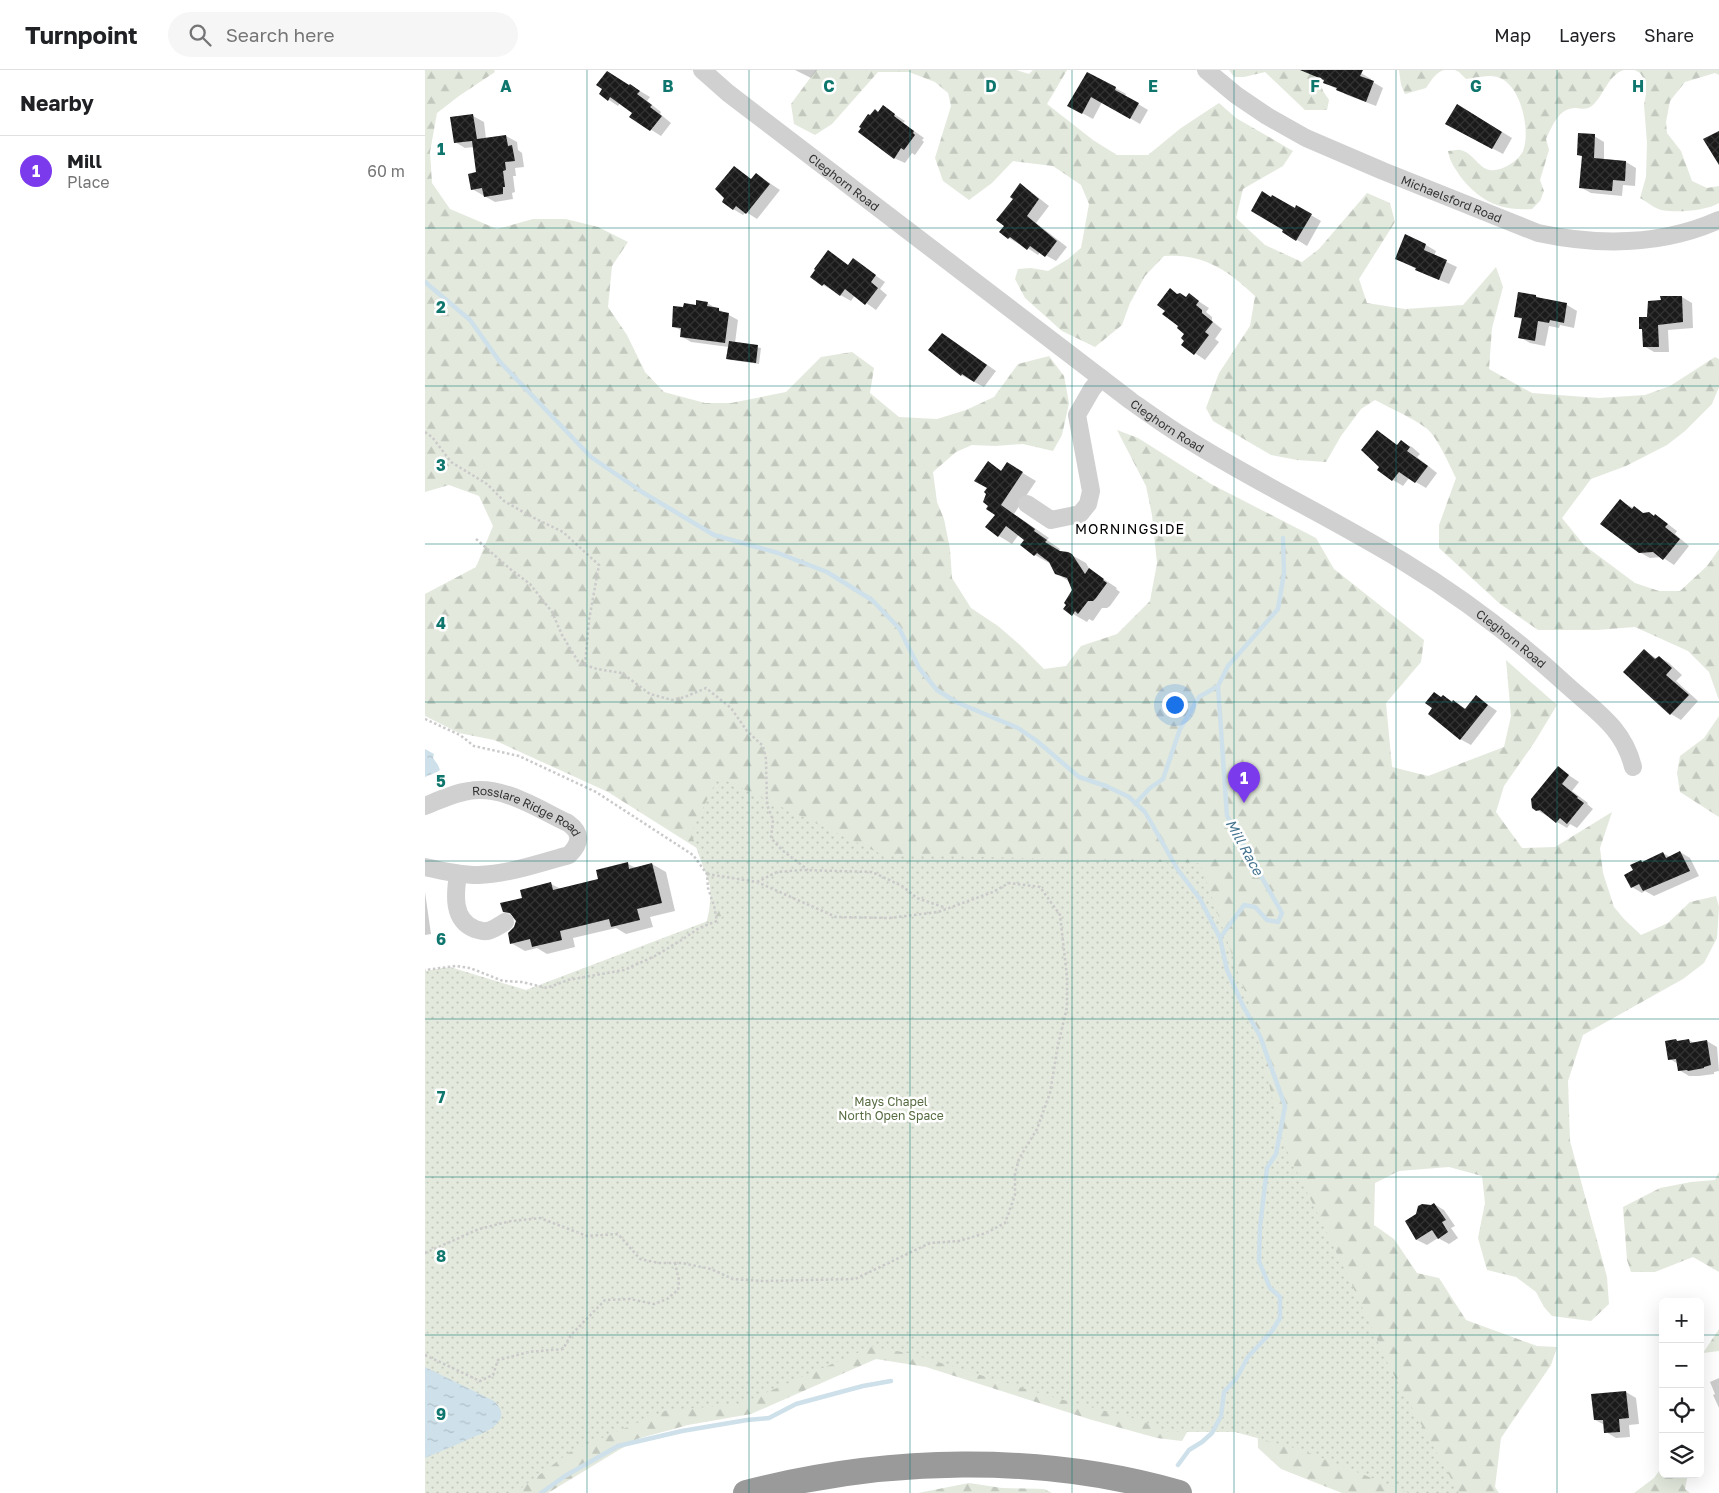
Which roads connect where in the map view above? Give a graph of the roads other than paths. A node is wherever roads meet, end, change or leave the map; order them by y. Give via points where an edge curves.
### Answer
1 (703, 70) edge
2 (1206, 70) edge
3 (1719, 220) edge
4 (1101, 378) junction
5 (1027, 504) dead end
6 (1633, 767) dead end
7 (425, 806) edge
8 (425, 867) edge
9 (458, 874) junction
10 (505, 922) dead end
11 (746, 1493) edge
12 (1179, 1493) edge

1 - 4 street, Cleghorn Road via 728,93
2 - 3 street, Michaelsford Road via 1236,95 1306,138 1538,233 1595,242 1629,242 1664,238
4 - 5 street via 1077,415 1091,491 1089,504 1079,514 1051,520
4 - 6 street, Cleghorn Road via 1184,437 1403,561 1480,613 1542,662 1612,726 1630,752
7 - 9 street, Rosslare Ridge Road via 470,790 501,792 568,823 578,834 578,841 569,855 498,873
8 - 9 street, Rosslare Ridge Road
9 - 10 street via 455,896 462,919 480,931
11 - 12 highway via 858,1471 916,1465 959,1465 1069,1471 1107,1476

